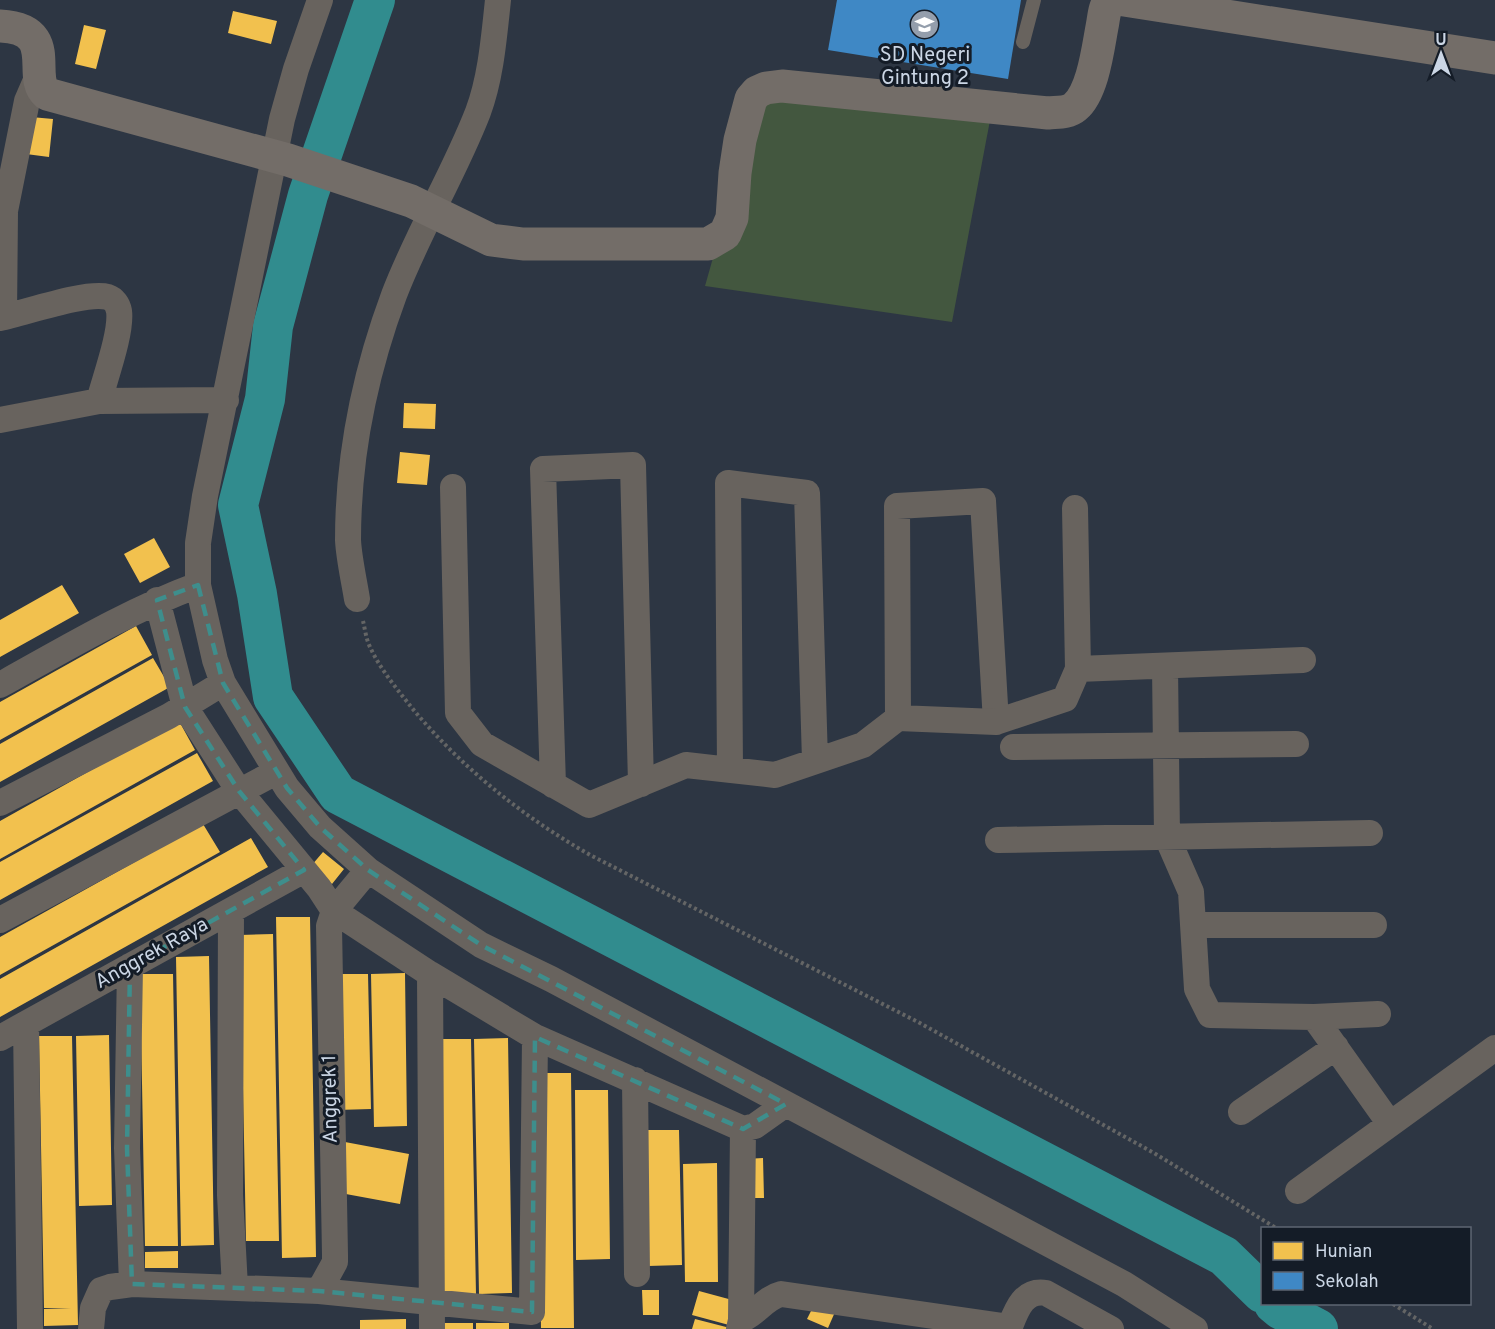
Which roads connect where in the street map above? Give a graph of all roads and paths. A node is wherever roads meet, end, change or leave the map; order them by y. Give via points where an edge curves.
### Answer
1 (320, 0) edge
2 (498, 0) edge
3 (1034, 0) edge
4 (1110, 0) edge
5 (1124, 0) edge
6 (0, 26) edge
7 (1023, 42) dead end
8 (1495, 58) edge
9 (39, 71) junction
10 (281, 158) junction
11 (421, 206) junction
12 (2, 219) edge
13 (2, 317) edge
14 (99, 400) junction
15 (226, 400) junction
16 (0, 420) edge
17 (453, 487) dead end
18 (1075, 508) dead end
19 (198, 585) junction
20 (357, 599) joint
21 (157, 600) junction
22 (1303, 660) dead end
23 (1165, 666) junction
24 (1078, 669) junction
25 (0, 685) edge
26 (219, 685) junction
27 (189, 704) junction
28 (898, 718) junction
29 (996, 722) junction
30 (1296, 744) dead end
31 (1166, 745) junction
32 (1013, 747) dead end
33 (815, 761) junction
34 (730, 770) junction
35 (276, 772) junction
36 (641, 784) junction
37 (553, 785) junction
38 (239, 791) junction
39 (0, 803) edge
40 (1370, 833) dead end
41 (1167, 837) junction
42 (998, 840) dead end
43 (304, 870) junction
44 (364, 875) junction
45 (337, 908) junction
46 (231, 911) junction
47 (0, 920) edge
48 (1193, 925) junction
49 (1374, 925) dead end
50 (129, 966) junction
51 (430, 974) junction
52 (1378, 1014) dead end
53 (1314, 1017) junction
54 (26, 1024) junction
55 (535, 1037) junction
56 (0, 1038) edge
57 (1336, 1047) junction
58 (1495, 1048) edge
59 (635, 1080) junction
60 (780, 1108) junction
61 (1242, 1112) dead end
62 (1390, 1124) junction
63 (742, 1129) junction
64 (1298, 1191) dead end
65 (1274, 1227) edge
66 (637, 1275) dead end
67 (132, 1284) junction
68 (235, 1287) junction
69 (319, 1291) junction
70 (432, 1304) junction
71 (1395, 1305) edge
72 (533, 1321) edge
73 (740, 1325) edge
74 (1009, 1328) edge
75 (30, 1329) edge
76 (91, 1329) edge
77 (432, 1329) edge
78 (1111, 1329) edge
79 (1195, 1329) edge
80 (1433, 1329) edge

1 - 10 street via 296,69
2 - 11 street via 479,111
3 - 7 lane
4 - 11 street via 1087,89 1068,111 1048,113 782,86 757,92 747,108 740,140 732,218 725,234 708,244 512,243 471,232
5 - 8 street
6 - 9 street via 29,35 39,48
9 - 10 street via 47,94
9 - 12 street via 27,101
10 - 11 street
10 - 15 street
11 - 20 street via 369,372 357,430 348,542
12 - 13 street
13 - 14 street via 93,296 114,300 119,309 118,329
14 - 15 street
14 - 16 street
15 - 19 street via 200,522
17 - 37 street via 458,713 482,744
18 - 24 street
19 - 21 street
19 - 26 street
20 - 65 path via 370,647 395,688 435,735 492,789 556,836 918,1022 1154,1153
21 - 25 street
21 - 27 street
22 - 23 street
23 - 24 street
23 - 31 street
24 - 29 street via 1065,699
26 - 27 street
26 - 35 street
27 - 38 street
27 - 39 street
28 - 29 street
28 - 29 street via 897,506 983,501
28 - 33 street via 863,745
30 - 31 street
31 - 32 street
31 - 41 street
33 - 34 street via 775,775
33 - 34 street via 807,493 728,483
34 - 36 street via 686,765
35 - 38 street
35 - 44 street
36 - 37 street via 589,805
36 - 37 street via 633,465 543,469
38 - 43 street
38 - 47 street
40 - 41 street
41 - 42 street
41 - 48 street via 1191,891
43 - 45 street
43 - 46 street, Anggrek Raya
44 - 45 street
44 - 60 street via 481,945 551,979
45 - 51 street
45 - 69 street, Anggrek 1 via 330,919 329,936 336,1255
46 - 50 street, Anggrek Raya
46 - 68 street via 230,1195
48 - 49 street
48 - 53 street via 1197,988 1210,1015
50 - 54 street, Anggrek Raya
50 - 67 street via 127,1148
51 - 55 street
51 - 70 street
52 - 53 street
53 - 57 street
54 - 56 street, Anggrek Raya
54 - 75 street
55 - 59 street
55 - 72 street
57 - 61 street
57 - 62 street
58 - 62 street
59 - 63 street
59 - 66 street
60 - 63 street
60 - 79 street via 1124,1284
62 - 64 street
63 - 73 street
67 - 68 street
67 - 76 street via 101,1290 93,1308
68 - 69 street
69 - 70 street
70 - 72 street
70 - 77 street
71 - 80 path
73 - 74 street via 781,1294
74 - 78 street via 1024,1299 1040,1292

